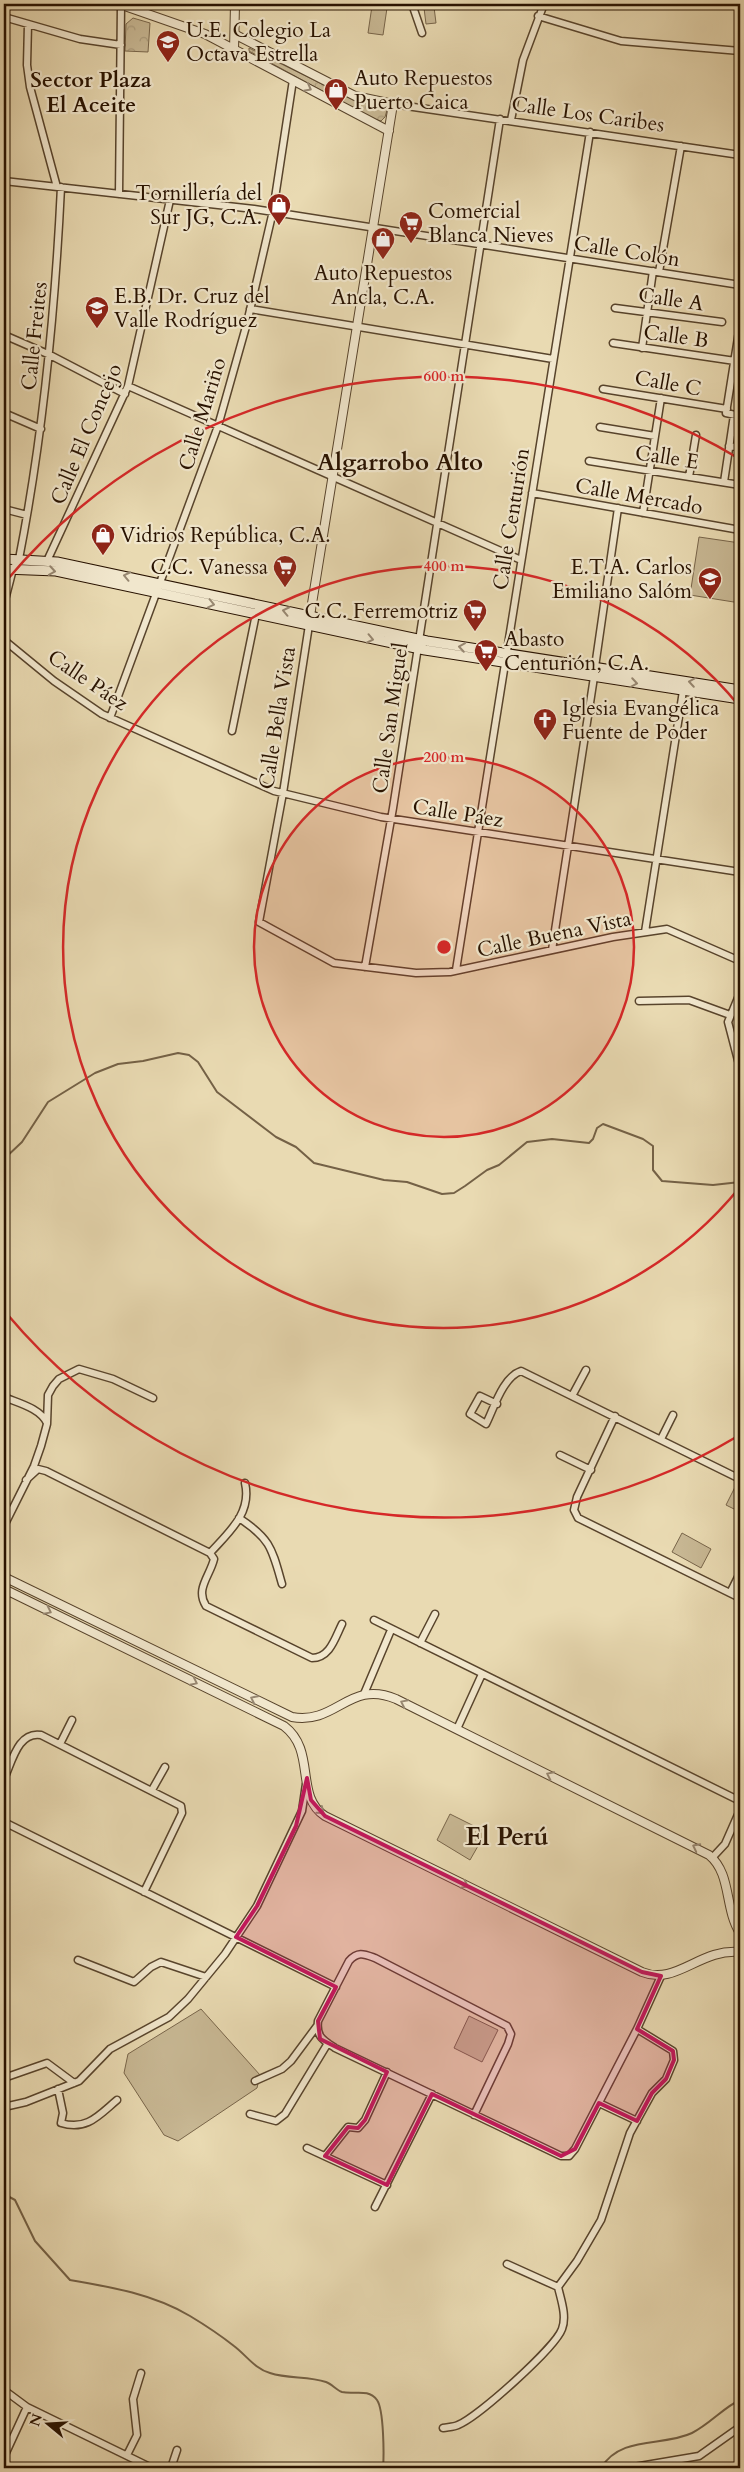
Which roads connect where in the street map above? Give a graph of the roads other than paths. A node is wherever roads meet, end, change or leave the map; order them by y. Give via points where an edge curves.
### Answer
1 (120, 4) edge
2 (235, 4) edge
3 (412, 4) edge
4 (544, 4) edge
5 (4, 16) edge
6 (538, 16) junction
7 (28, 24) junction
8 (422, 33) dead end
9 (236, 35) junction
10 (120, 45) junction
11 (234, 50) junction
12 (740, 51) edge
13 (293, 80) junction
14 (393, 104) junction
15 (500, 118) junction
16 (511, 120) junction
17 (388, 131) junction
18 (590, 132) junction
19 (681, 146) junction
20 (740, 155) edge
21 (4, 181) edge
22 (59, 187) junction
23 (119, 194) junction
24 (170, 200) junction
25 (273, 211) junction
26 (373, 226) junction
27 (480, 244) junction
28 (568, 258) junction
29 (656, 272) junction
30 (740, 285) edge
31 (615, 308) dead end
32 (250, 309) junction
33 (647, 312) junction
34 (722, 322) dead end
35 (740, 325) edge
36 (356, 327) junction
37 (4, 335) edge
38 (613, 343) dead end
39 (464, 345) junction
40 (642, 348) junction
41 (50, 355) junction
42 (553, 359) junction
43 (734, 361) junction
44 (128, 386) junction
45 (603, 389) dead end
46 (125, 394) junction
47 (661, 398) junction
48 (726, 411) junction
49 (4, 413) edge
50 (737, 415) edge
51 (218, 426) junction
52 (600, 426) dead end
53 (41, 429) junction
54 (696, 435) dead end
55 (655, 436) junction
56 (729, 446) junction
57 (740, 448) edge
58 (590, 460) dead end
59 (650, 471) junction
60 (332, 477) junction
61 (689, 477) junction
62 (724, 482) junction
63 (740, 485) edge
64 (532, 494) junction
65 (618, 508) junction
66 (4, 509) edge
67 (643, 513) junction
68 (27, 515) junction
69 (436, 522) junction
70 (740, 530) edge
71 (4, 559) edge
72 (18, 559) junction
73 (521, 560) junction
74 (47, 561) junction
75 (9, 569) edge
76 (160, 588) junction
77 (4, 604) edge
78 (256, 614) junction
79 (310, 620) junction
80 (4, 640) edge
81 (417, 644) junction
82 (506, 658) junction
83 (594, 672) junction
84 (740, 690) edge
85 (683, 691) junction
86 (740, 700) edge
87 (110, 718) junction
88 (232, 730) dead end
89 (283, 793) junction
90 (391, 819) junction
91 (478, 832) junction
92 (568, 846) junction
93 (656, 859) junction
94 (740, 872) edge
95 (259, 922) joint
96 (645, 932) junction
97 (552, 950) junction
98 (740, 960) edge
99 (365, 967) junction
100 (456, 970) junction
101 (740, 993) edge
102 (640, 1001) dead end
103 (730, 1015) junction
104 (740, 1068) edge
105 (586, 1370) dead end
106 (572, 1396) junction
107 (4, 1397) edge
108 (153, 1398) dead end
109 (496, 1404) junction
110 (673, 1415) dead end
111 (615, 1416) junction
112 (47, 1424) junction
113 (661, 1439) junction
114 (560, 1455) dead end
115 (591, 1470) junction
116 (740, 1479) edge
117 (26, 1480) junction
118 (245, 1483) dead end
119 (239, 1518) junction
120 (4, 1526) edge
121 (210, 1552) junction
122 (740, 1573) edge
123 (4, 1577) edge
124 (282, 1584) dead end
125 (4, 1589) edge
126 (730, 1593) junction
127 (740, 1598) edge
128 (435, 1614) dead end
129 (374, 1620) dead end
130 (342, 1624) dead end
131 (391, 1630) junction
132 (420, 1643) junction
133 (482, 1674) junction
134 (364, 1694) junction
135 (72, 1720) dead end
136 (457, 1729) junction
137 (60, 1744) junction
138 (7, 1764) edge
139 (165, 1767) dead end
140 (307, 1778) junction
141 (4, 1779) edge
142 (152, 1790) junction
143 (740, 1801) edge
144 (740, 1810) edge
145 (4, 1822) edge
146 (712, 1858) junction
147 (144, 1892) junction
148 (740, 1932) edge
149 (236, 1937) junction
150 (740, 1952) edge
151 (78, 1960) dead end
152 (661, 1976) junction
153 (206, 1977) junction
154 (336, 1986) junction
155 (318, 2025) junction
156 (637, 2029) junction
157 (328, 2043) junction
158 (387, 2072) junction
159 (4, 2078) edge
160 (255, 2081) dead end
161 (74, 2083) junction
162 (58, 2089) junction
163 (432, 2094) junction
164 (117, 2100) dead end
165 (599, 2103) junction
166 (4, 2107) edge
167 (250, 2114) dead end
168 (474, 2115) junction
169 (637, 2121) junction
170 (307, 2148) dead end
171 (326, 2156) junction
172 (387, 2185) junction
173 (375, 2207) dead end
174 (507, 2264) dead end
175 (558, 2287) junction
176 (141, 2373) dead end
177 (4, 2390) edge
178 (27, 2407) junction
179 (443, 2428) dead end
180 (740, 2428) edge
181 (177, 2450) dead end
182 (127, 2455) junction
183 (4, 2458) edge
184 (152, 2468) edge
185 (172, 2468) edge
186 (628, 2468) edge

1 - 10 street
1 - 11 street via 205,34
2 - 9 street
3 - 8 street
4 - 6 street
5 - 7 street
6 - 12 street via 621,41
6 - 16 street via 523,60
7 - 10 street via 80,39
7 - 22 street, Calle Freites via 30,87
9 - 11 street
9 - 14 street, Calle Los Caribes via 355,96
10 - 23 street
11 - 13 street
13 -> 17 street
13 - 25 street, Calle Mariño
14 - 15 street, Calle Los Caribes
14 - 17 street, Calle Bella Vista
15 - 16 street, Calle Los Caribes
15 - 27 street, Calle San Miguel
16 - 18 street, Calle Los Caribes
17 - 26 street, Calle Bella Vista
18 - 19 street, Calle Los Caribes
18 - 28 street, Calle Centurión
19 - 20 street, Calle Los Caribes
19 - 29 street
21 - 22 street, Calle Colón
22 - 23 street, Calle Colón
22 - 41 street, Calle Freites
23 - 24 street, Calle Colón
24 - 25 street, Calle Colón
24 - 44 street, Calle El Concejo
25 - 26 street, Calle Colón
25 - 32 street, Calle Mariño
26 - 27 street, Calle Colón
26 - 36 street, Calle Bella Vista
27 - 28 street, Calle Colón
27 - 39 street, Calle San Miguel
28 - 29 street, Calle Colón
28 - 42 street, Calle Centurión
29 - 30 street, Calle Colón
29 - 33 street
31 - 33 street, Calle A
32 - 36 street
32 - 51 street, Calle Mariño
33 - 34 street, Calle A
33 - 40 street
35 - 43 street
36 - 39 street
36 - 60 street, Calle Bella Vista
37 - 41 street
38 - 40 street, Calle B
39 - 42 street
39 - 69 street, Calle San Miguel
40 - 43 street, Calle B
41 - 46 street
41 - 53 street, Calle Freites
42 - 64 street, Calle Centurión
43 - 48 street
44 - 46 street, Calle El Concejo
44 - 51 street
45 - 47 street, Calle C
46 - 74 street, Calle El Concejo
47 - 48 street, Calle C
47 - 55 street
48 - 50 street, Calle C
49 - 53 street
50 - 56 street
51 - 60 street
51 - 76 street, Calle Mariño
52 - 55 street
53 - 68 street, Calle Freites
54 - 61 street
55 - 59 street
56 - 57 street
56 - 62 street
58 - 59 street, Calle E
59 - 61 street, Calle E
59 - 67 street
60 - 69 street
60 - 79 street, Calle Bella Vista
61 - 62 street, Calle E
62 - 63 street, Calle E
64 - 65 street, Calle Mercado
64 - 73 street, Calle Centurión
65 - 67 street, Calle Mercado
65 - 83 street
66 - 68 street
67 - 70 street, Calle Mercado
68 - 72 street, Calle Freites
69 - 73 street
69 - 81 street, Calle San Miguel
71 - 72 main road
72 - 74 main road
72 - 75 street, Calle Freites
73 - 82 street, Calle Centurión
76 -> 74 main road
75 -> 76 main road via 56,571
75 - 77 street, Calle Freites
76 -> 78 main road
79 -> 76 main road
76 - 87 street, Calle Mariño
78 - 79 main road
78 - 88 street
79 - 81 main road
79 - 89 street, Calle Bella Vista
80 - 87 street, Calle Páez via 54,681
81 - 82 main road
81 - 90 street, Calle San Miguel
82 - 83 main road
82 - 91 street, Calle Centurión
84 -> 83 main road
83 -> 85 main road
83 - 92 street
85 - 86 main road
85 - 93 street
87 - 89 street, Calle Páez via 265,788
89 - 90 street, Calle Páez
89 - 95 street, Calle Bella Vista
90 - 91 street, Calle Páez
90 - 99 street, Calle San Miguel
91 - 92 street, Calle Páez
91 - 100 street, Calle Centurión
92 - 93 street, Calle Páez
92 - 97 street
93 - 94 street, Calle Páez
93 - 96 street
95 - 99 street, Calle Buena Vista via 327,960
96 - 97 street, Calle Buena Vista
96 - 98 street, Calle Buena Vista via 674,930
97 - 100 street, Calle Buena Vista
99 - 100 street, Calle Buena Vista via 426,974
101 - 103 street
102 - 103 street via 689,1000
103 - 104 street via 728,1026
105 - 106 street
106 - 109 street via 521,1371 509,1380
106 - 111 street
107 - 112 street via 36,1411
108 - 112 street via 79,1369 59,1378 52,1386 48,1395
109 - 109 street via 480,1396 470,1414 486,1424
110 - 113 street
111 - 113 street
111 - 115 street
112 - 117 street via 34,1466
113 - 116 street
114 - 115 street
115 - 126 street via 574,1510 578,1518
117 - 120 street
117 - 121 street via 38,1470 46,1471
118 - 119 street via 245,1507
119 - 121 street
119 - 124 street via 254,1528 272,1548
121 - 130 street via 214,1559 201,1590 206,1606 312,1658 324,1656
122 - 126 street
134 -> 123 street via 352,1697 326,1715 292,1717
125 -> 140 street via 284,1726 301,1748
126 - 127 street
128 - 132 street
129 - 131 street
131 - 132 street
131 - 134 street
132 - 133 street
133 - 136 street
133 - 143 street
136 -> 134 street via 392,1697
135 - 137 street
146 -> 136 street
137 - 138 street via 32,1734 26,1737
137 - 142 street
138 - 141 street
139 - 142 street
140 - 149 street via 296,1826 257,1906
140 -> 152 street via 311,1800 325,1816 642,1972
142 - 147 street via 181,1806 182,1813
144 - 146 street via 724,1844
145 - 147 street
146 - 148 street via 722,1872 729,1910
147 - 149 street
149 - 153 street
149 - 154 street
150 - 152 street via 711,1955
151 - 153 street via 134,1982 161,1962
152 - 156 street
153 - 161 street via 170,2018 110,2049
154 - 155 street
154 - 168 street via 349,1961 354,1955 363,1953 507,2026 510,2034 508,2044
155 - 157 street via 320,2039
155 - 160 street via 291,2061 282,2069
156 - 165 street
156 - 169 street via 673,2051 674,2060 666,2079 652,2093
157 - 158 street
157 - 167 street via 285,2114 276,2121
158 - 163 street
158 - 171 street via 365,2120 358,2128 348,2126
159 - 161 street via 47,2063
161 - 162 street
162 - 164 street via 63,2113 61,2123 74,2127 90,2122
162 - 166 street
163 - 168 street
163 - 172 street
165 - 168 street via 569,2156 561,2156
165 - 169 street
169 - 175 street via 622,2153 601,2220
170 - 171 street
171 - 172 street
172 - 173 street
174 - 175 street
175 - 179 street via 564,2320 562,2331 554,2341 527,2371 479,2412 458,2425
176 - 182 street via 133,2399 137,2435
177 - 178 street
178 - 182 street
178 - 183 street
180 - 186 street via 699,2456
181 - 185 street
182 - 184 street

